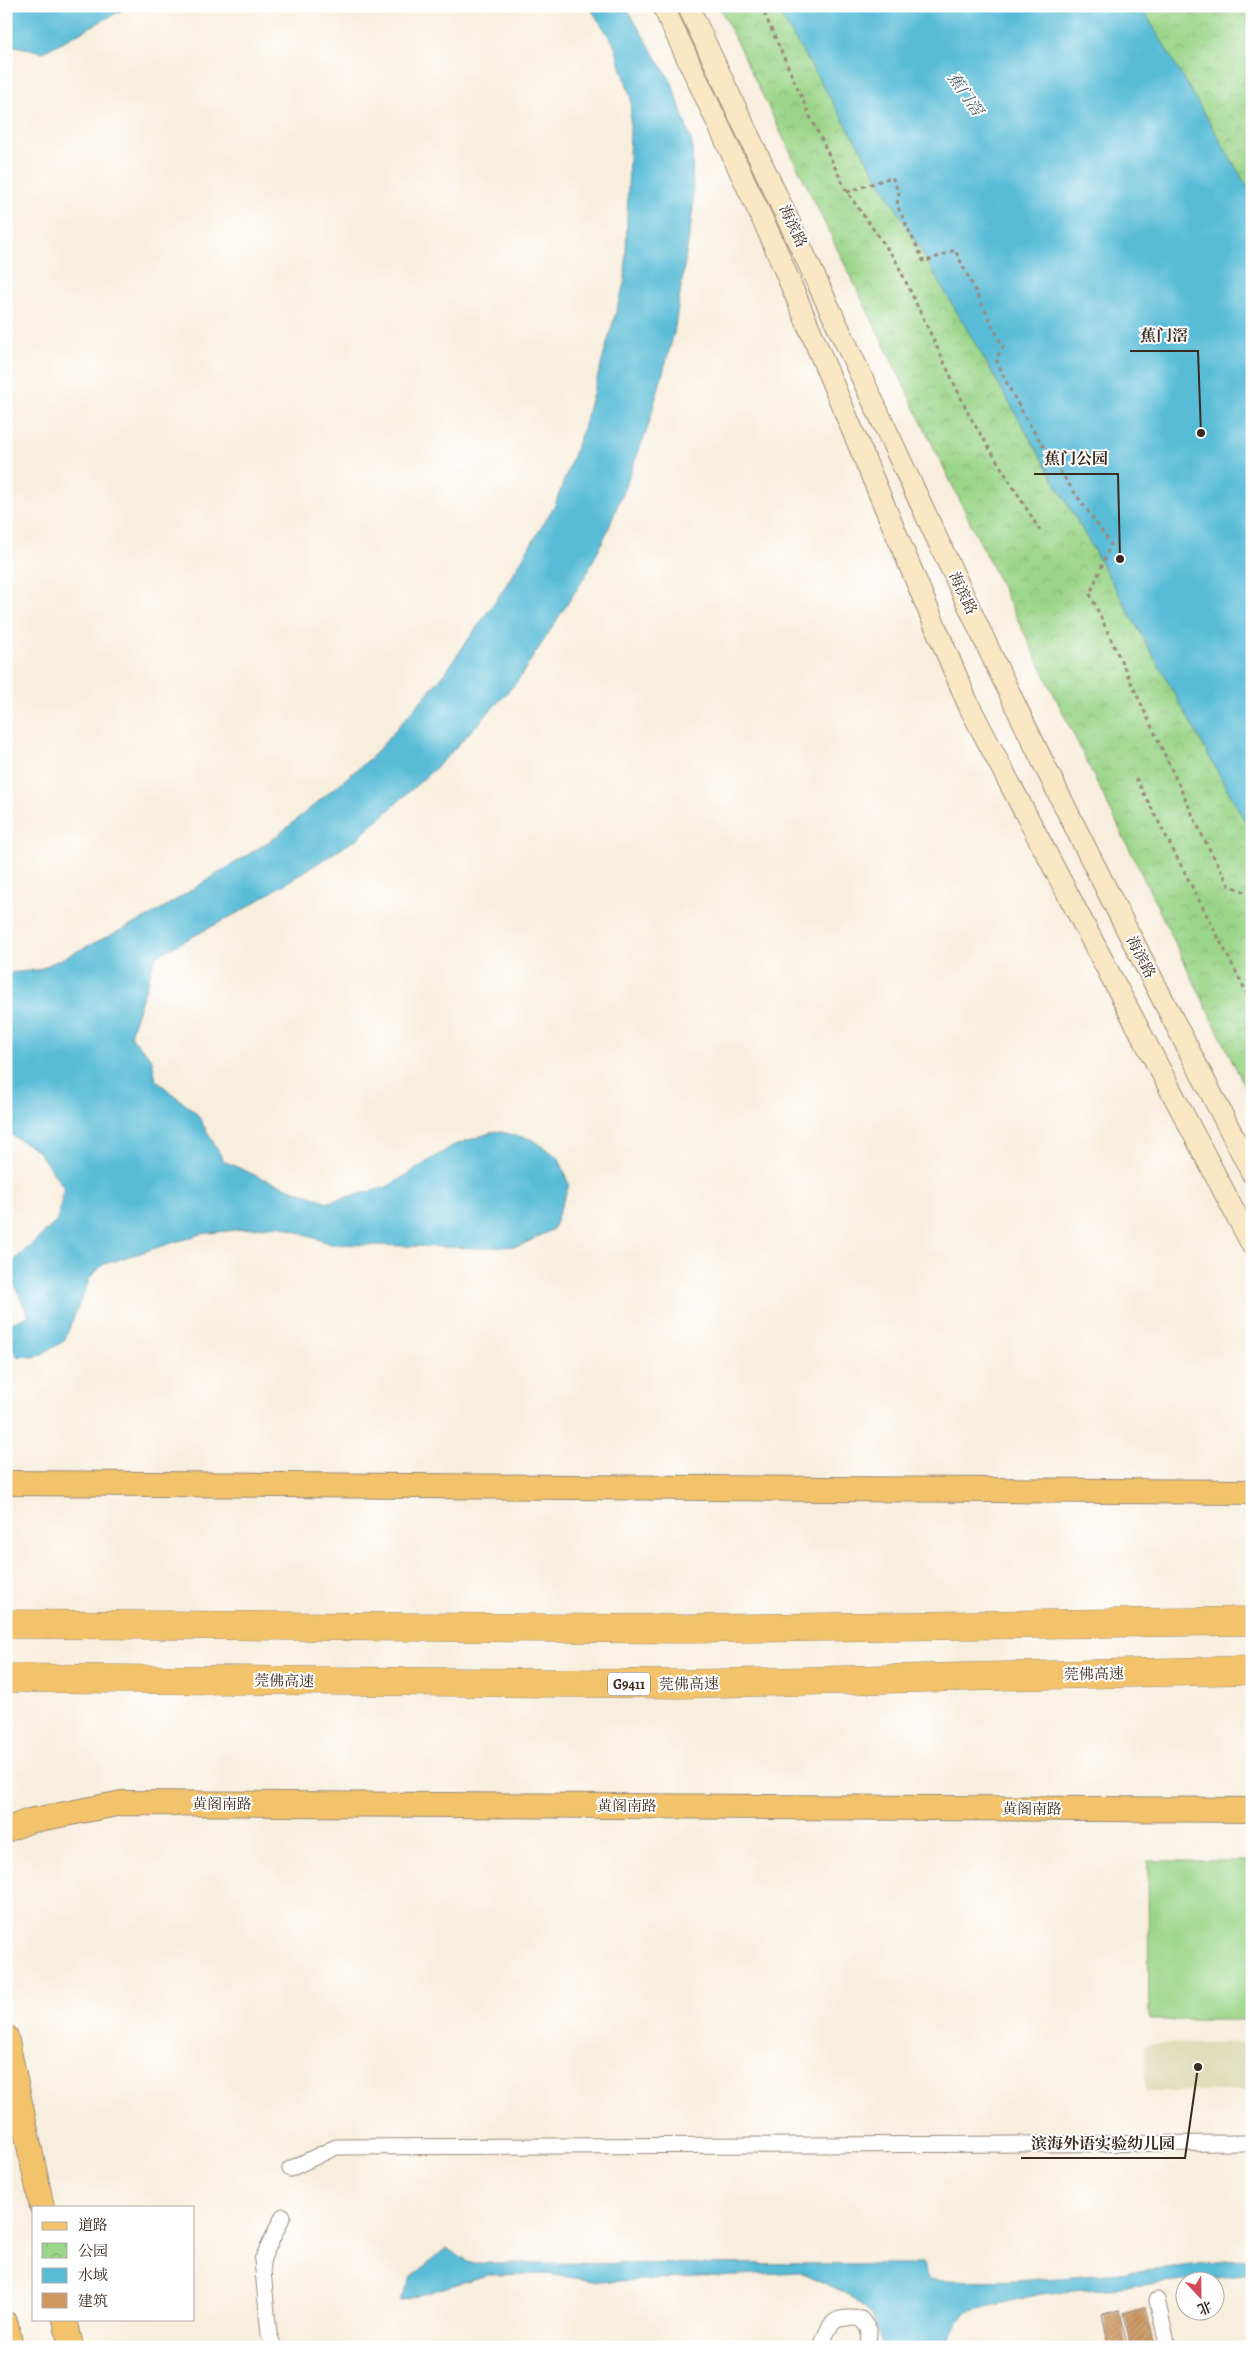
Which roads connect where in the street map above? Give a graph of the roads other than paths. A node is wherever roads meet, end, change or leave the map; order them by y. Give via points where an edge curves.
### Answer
1 (663, 6) edge
2 (688, 6) edge
3 (1252, 1173) edge
4 (1252, 1245) edge
5 (6, 1483) edge
6 (1252, 1492) edge
7 (1252, 1620) edge
8 (6, 1624) edge
9 (1252, 1670) edge
10 (6, 1678) edge
11 (1252, 1810) edge
12 (6, 1830) edge
13 (6, 2037) edge
14 (1252, 2143) edge
15 (290, 2168) dead end
16 (42, 2206) edge
17 (283, 2216) dead end
18 (1157, 2300) dead end
19 (65, 2320) edge
20 (6, 2324) edge
21 (11, 2347) edge
22 (71, 2347) edge
23 (274, 2347) edge
24 (821, 2347) edge
25 (868, 2347) edge
26 (1168, 2347) edge

1 - 4 street via 772,240 969,706
2 - 3 street, 海滨路 via 1002,677
5 - 6 main road
7 - 8 highway via 690,1630
9 - 10 highway, 莞佛高速 / G9411 via 682,1684
11 - 12 main road, 黄阁南路 via 122,1803 28,1821
13 - 16 main road
14 - 15 street via 336,2147
17 - 23 street via 262,2260 269,2334
18 - 26 street
19 - 22 main road
20 - 21 main road
24 - 25 street via 833,2321 842,2316 860,2319 869,2330

